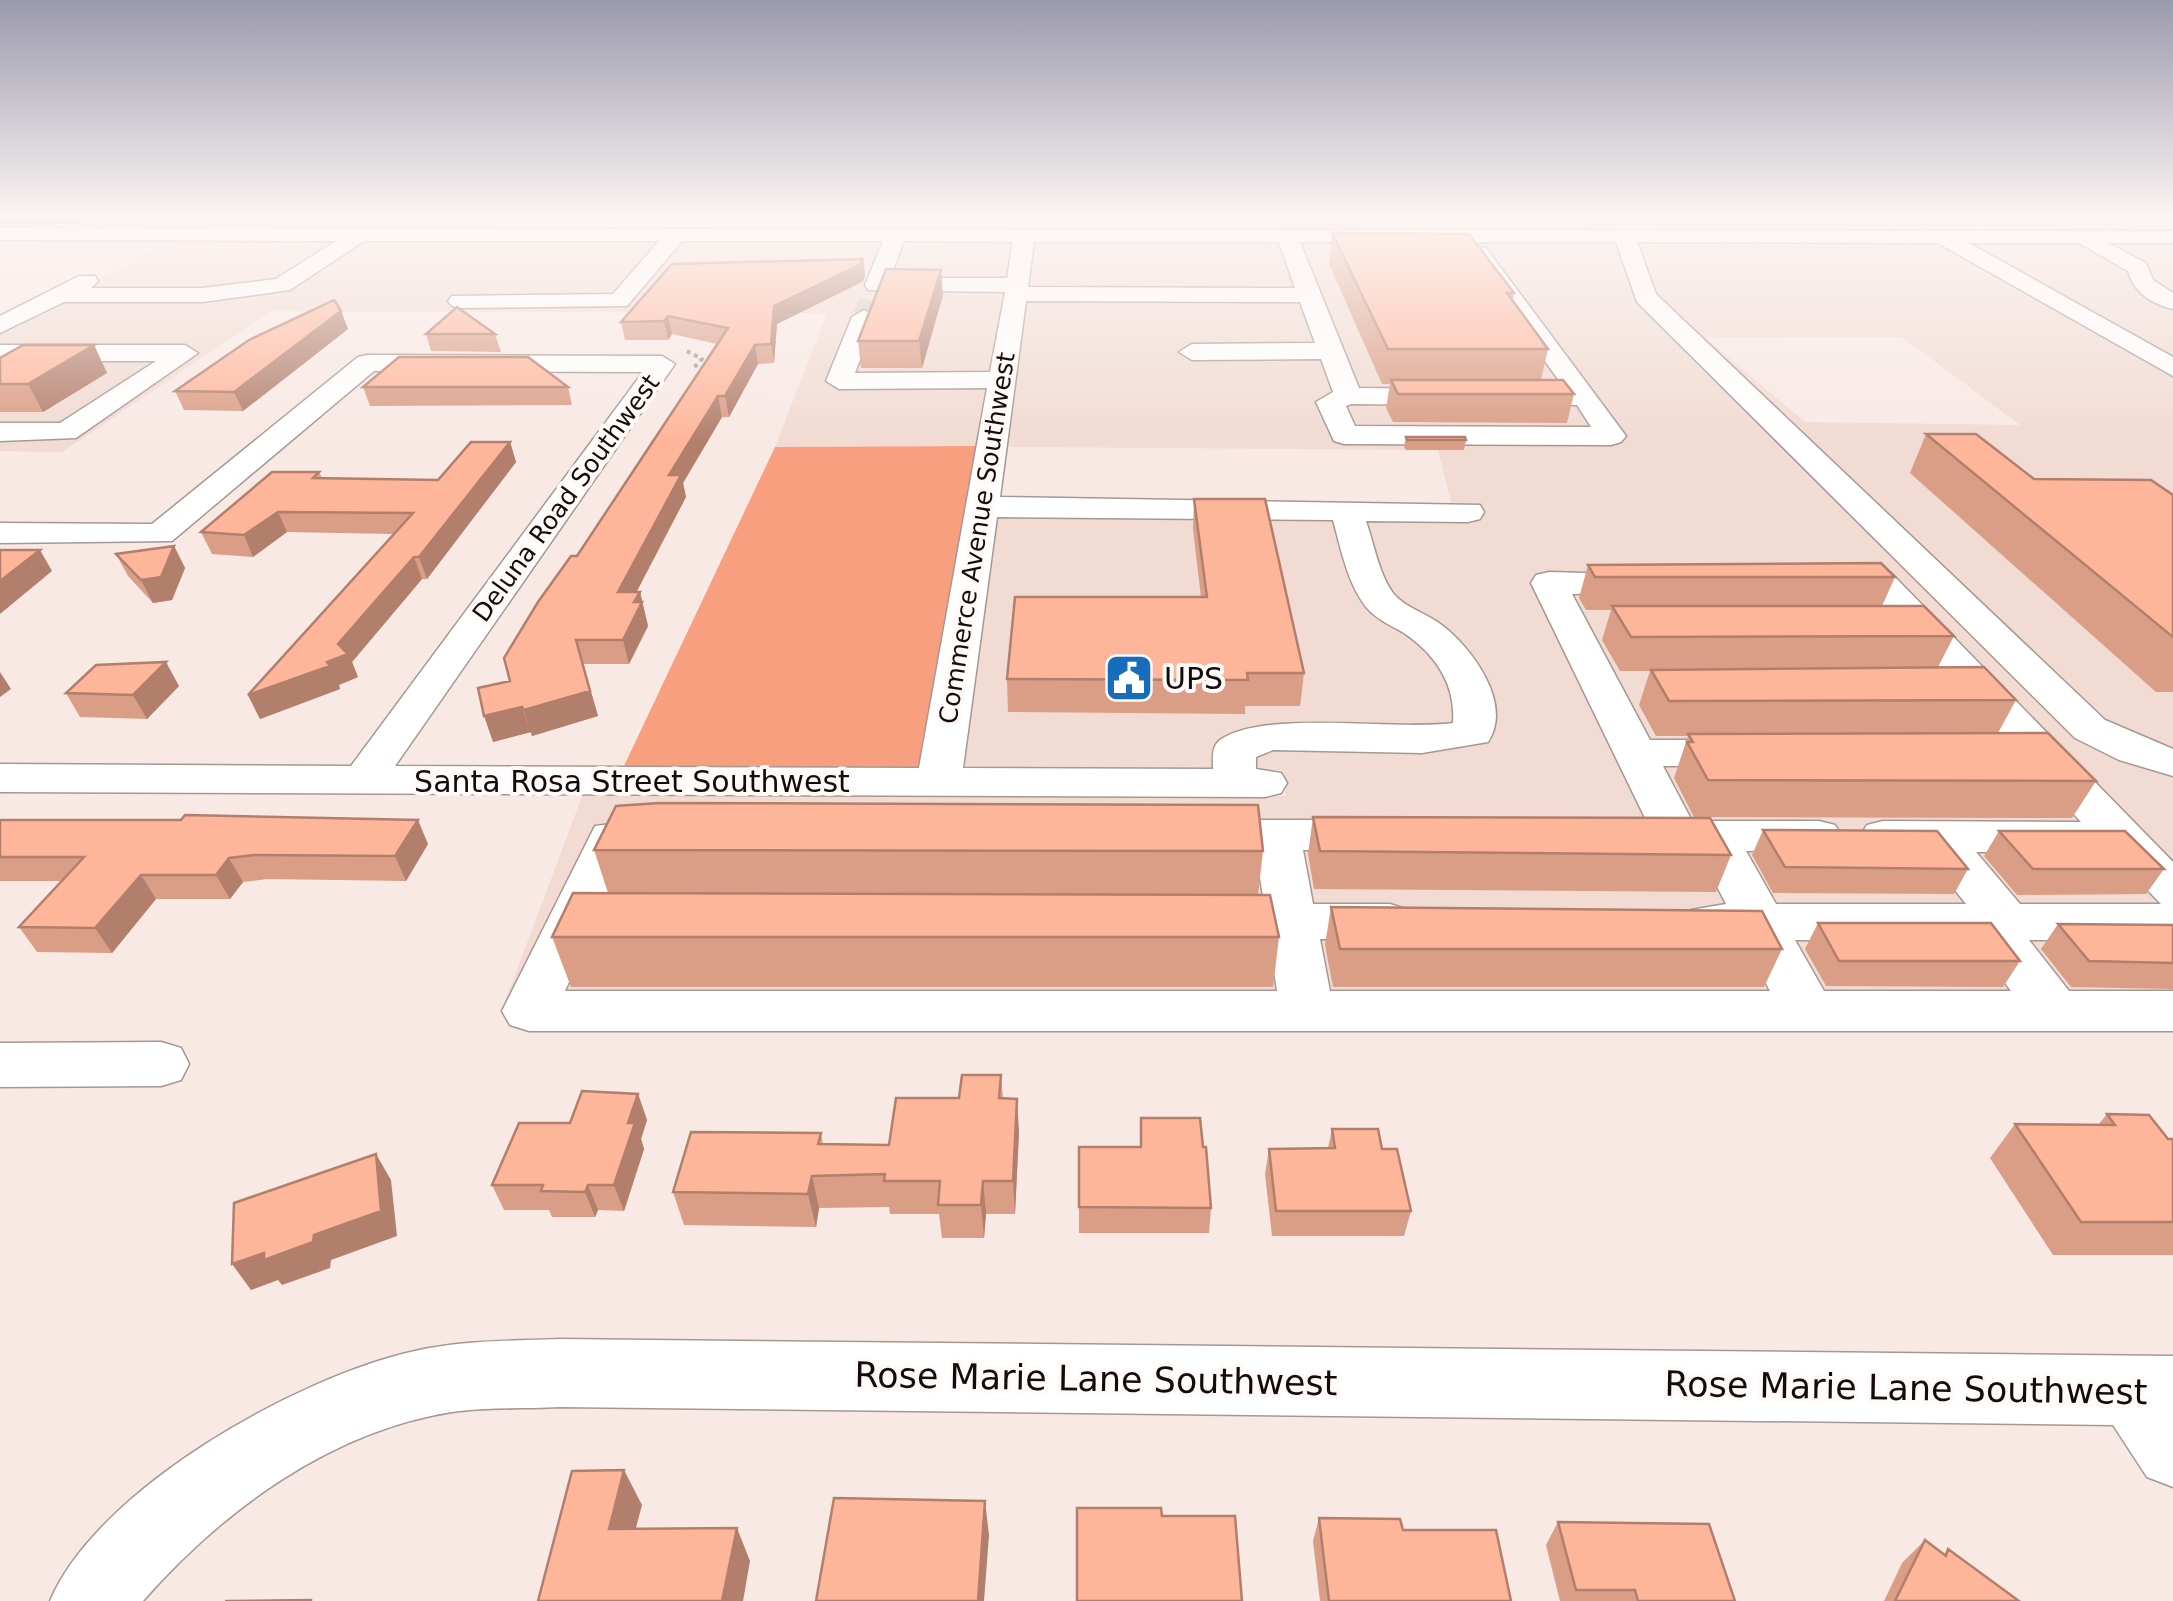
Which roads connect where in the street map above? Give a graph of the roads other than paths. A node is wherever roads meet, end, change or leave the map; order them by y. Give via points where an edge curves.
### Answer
1 (216, 294) edge
2 (626, 294) edge
3 (873, 294) tunnel mouth
4 (967, 294) edge
5 (1015, 294) edge
6 (1234, 294) edge
7 (1508, 294) edge
8 (1645, 294) edge
9 (2043, 294) edge
10 (60, 295) joint
11 (1310, 295) joint
12 (870, 301) junction
13 (460, 302) dead end
14 (0, 326) edge
15 (1331, 351) junction
16 (1192, 352) dead end
17 (0, 353) edge
18 (2173, 368) edge
19 (1002, 380) junction
20 (1348, 396) junction
21 (1585, 397) junction
22 (0, 432) edge
23 (982, 507) junction
24 (1346, 511) junction
25 (1468, 512) dead end
26 (0, 533) edge
27 (1685, 582) edge
28 (1801, 582) edge
29 (1862, 626) edge
30 (1920, 626) junction
31 (1919, 686) edge
32 (1978, 686) junction
33 (1983, 752) edge
34 (2041, 752) junction
35 (1790, 753) edge
36 (1636, 754) junction
37 (2173, 762) edge
38 (0, 778) edge
39 (363, 780) junction
40 (684, 781) junction
41 (940, 782) junction
42 (1160, 834) edge
43 (1277, 835) junction
44 (1417, 835) edge
45 (1617, 836) edge
46 (1695, 836) junction
47 (1938, 836) junction
48 (2122, 837) junction
49 (2173, 891) edge
50 (571, 921) junction
51 (651, 921) edge
52 (1170, 922) edge
53 (1290, 922) junction
54 (1428, 922) edge
55 (1664, 922) edge
56 (1762, 922) junction
57 (1997, 922) junction
58 (2173, 922) edge
59 (1307, 1011) junction
60 (1808, 1011) junction
61 (2055, 1011) junction
62 (2173, 1011) edge
63 (0, 1064) edge
64 (161, 1064) dead end
65 (2153, 1391) edge
66 (2173, 1451) edge
67 (90, 1601) edge

1 - 10 street
2 - 13 street via 620,301
3 - 12 street
4 - 12 street
5 - 19 street, Commerce Avenue Southwest
6 - 11 street
7 - 21 street
8 - 37 street via 2090,729
9 - 18 street
10 - 14 street
11 - 15 street
12 - 19 street via 839,380
15 - 16 street
15 - 20 street
17 - 22 street via 185,353 66,432
19 - 23 street, Commerce Avenue Southwest
20 - 21 street
20 - 21 street via 1330,402 1344,435 1610,436
23 - 24 street
23 - 41 street, Commerce Avenue Southwest
24 - 25 street
24 - 41 street, Santa Rosa Street Southwest via 1377,596 1446,648 1469,684 1473,732 1422,740 1268,738 1234,750 1250,783
26 - 39 street, Deluna Road Southwest via 160,534 367,363 662,364
27 - 36 street via 1549,583 1590,625 1622,687
28 - 30 street via 1878,582
29 - 30 street
30 - 32 street
31 - 32 street
32 - 34 street
33 - 34 street
34 - 48 street
35 - 36 street
36 - 46 street
38 - 39 street, Santa Rosa Street Southwest
39 - 40 street, Santa Rosa Street Southwest
40 - 41 street, Santa Rosa Street Southwest
40 - 50 street via 682,834 611,836
42 - 43 street
43 - 44 street
43 - 53 street
45 - 46 street
46 - 47 street
46 - 56 street
47 - 48 street
47 - 57 street
48 - 49 street
50 - 51 street
50 - 59 street via 529,1011
52 - 53 street
53 - 54 street
53 - 59 street
55 - 56 street
56 - 57 street
56 - 60 street
57 - 58 street
57 - 61 street
59 - 60 street
60 - 61 street
61 - 62 street
63 - 64 street
65 - 66 street
65 - 67 street, Rose Marie Lane Southwest via 580,1373 452,1378 370,1398 292,1434 158,1529

